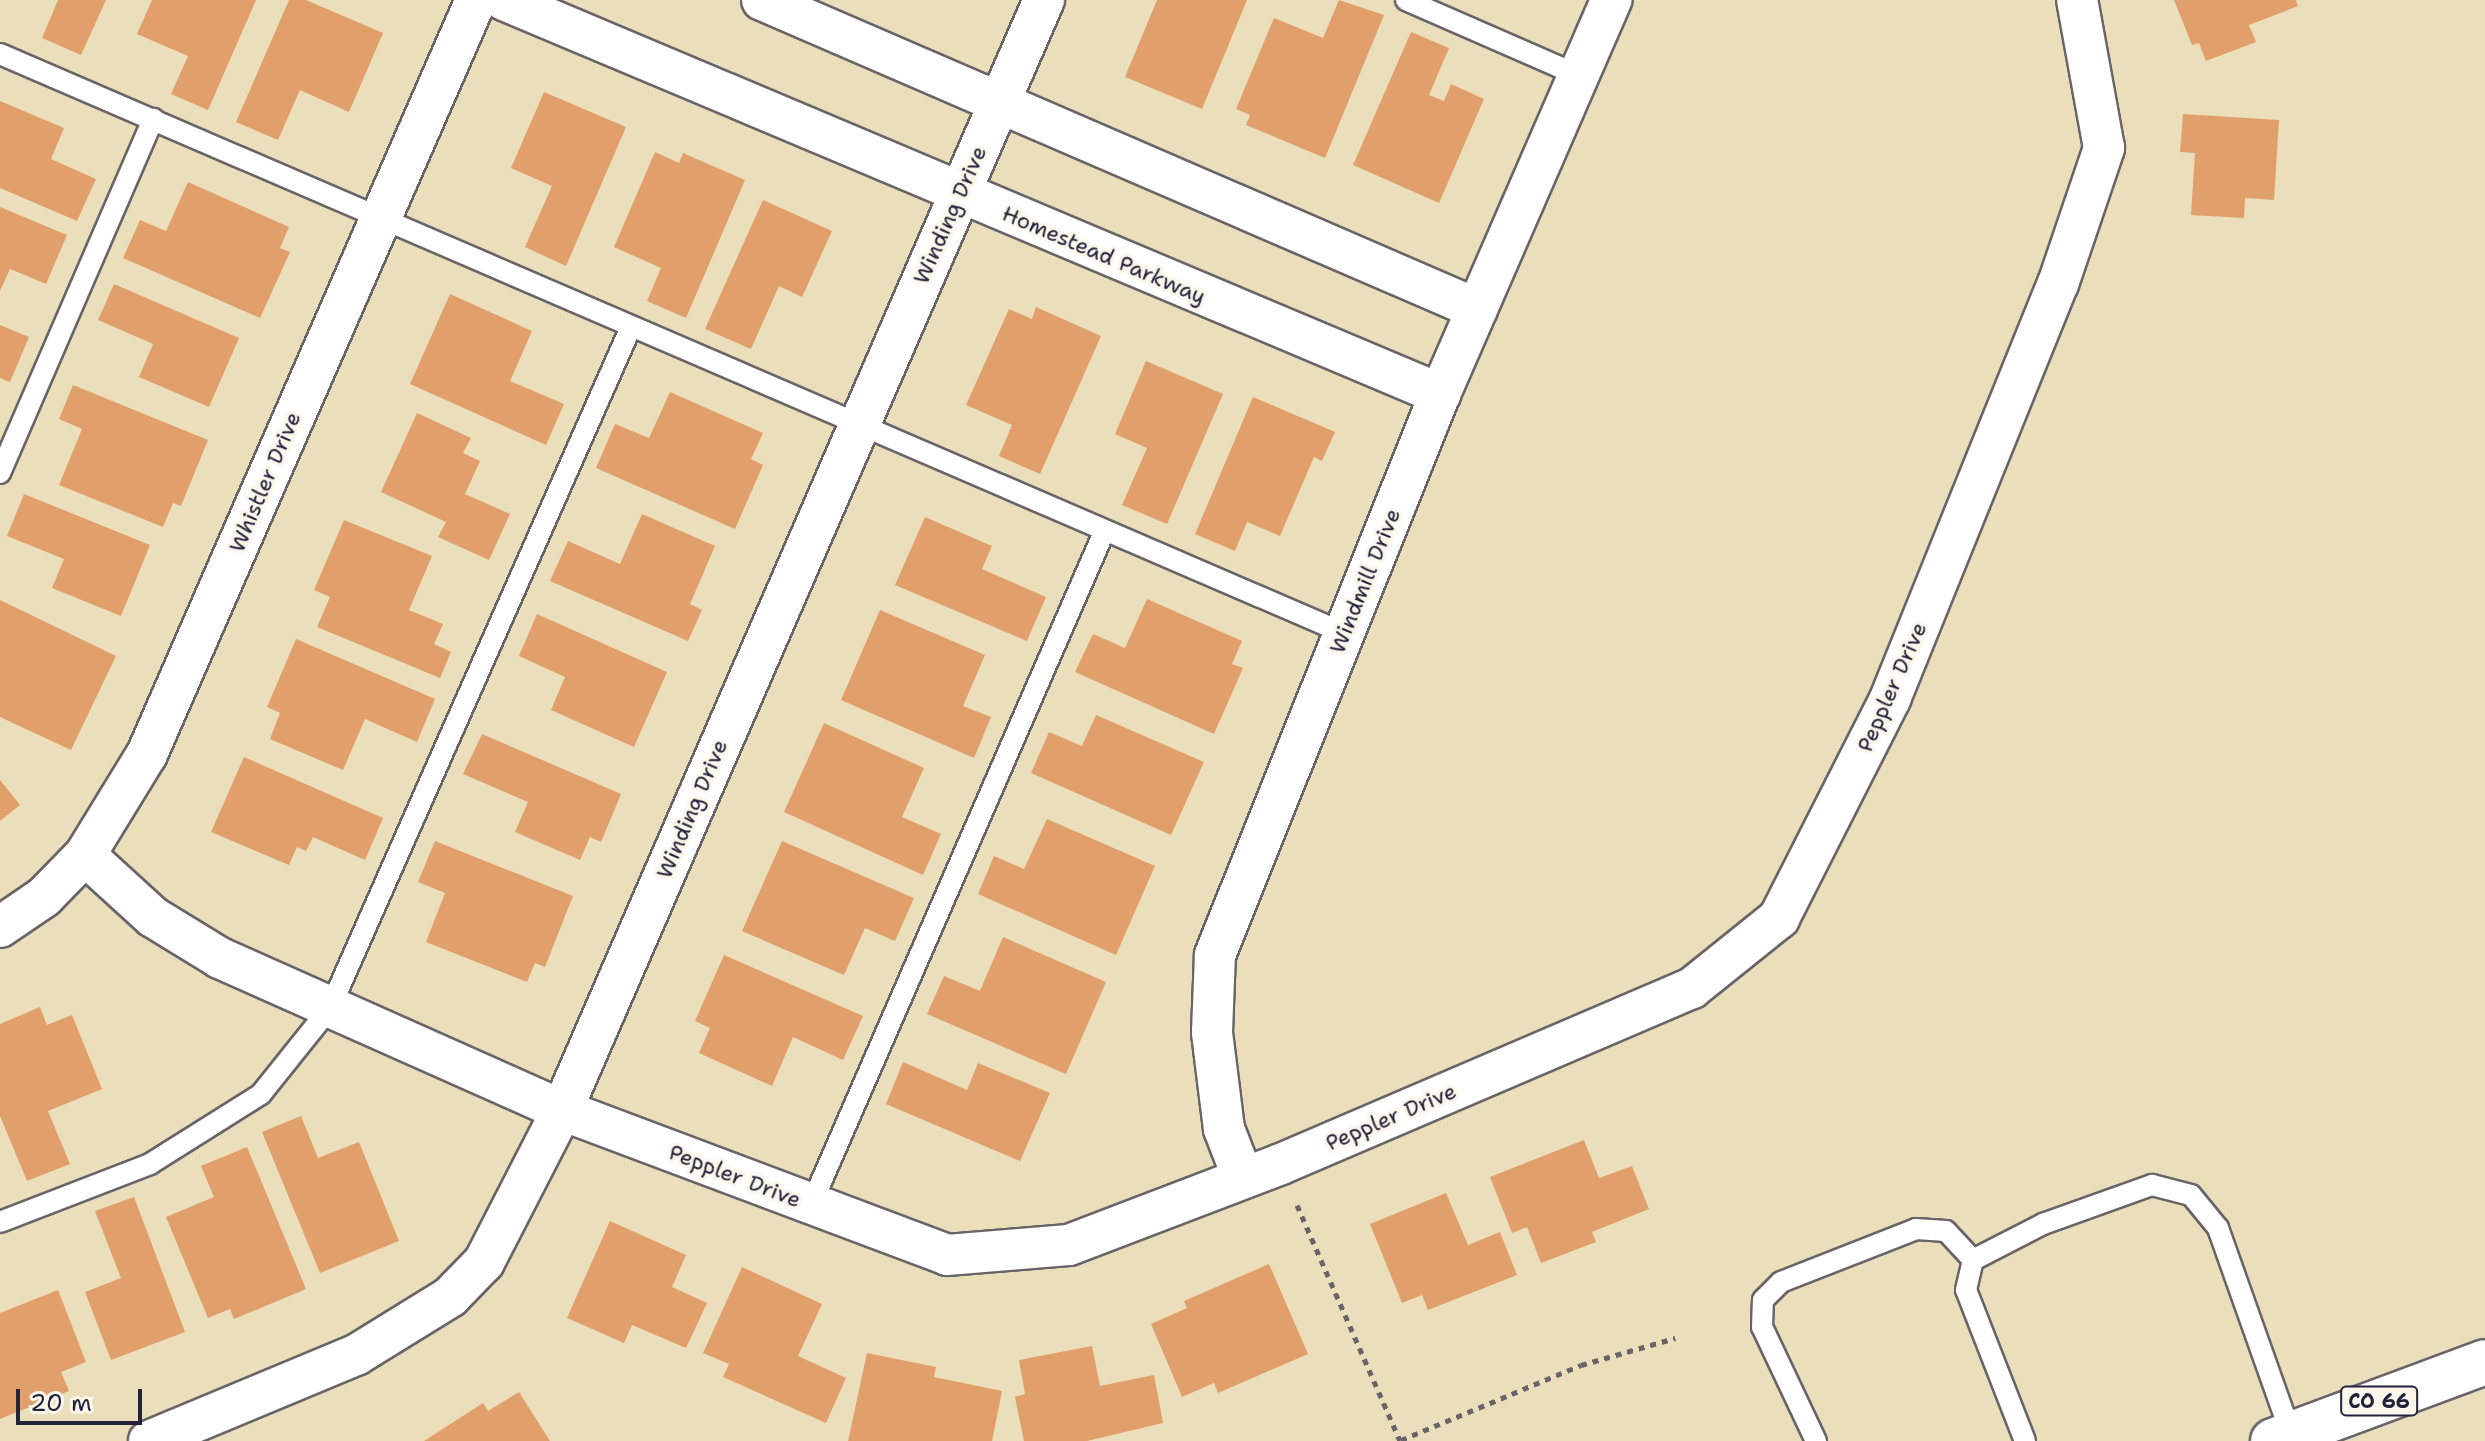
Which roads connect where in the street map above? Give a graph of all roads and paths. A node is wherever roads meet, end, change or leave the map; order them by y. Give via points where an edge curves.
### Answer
1 (476, 0) edge
2 (504, 0) edge
3 (762, 0) edge
4 (1044, 0) edge
5 (1406, 0) edge
6 (1611, 0) edge
7 (2077, 0) edge
8 (0, 54) edge
9 (1578, 75) junction
10 (1000, 102) junction
11 (153, 119) junction
12 (960, 194) junction
13 (383, 217) junction
14 (1477, 309) junction
15 (630, 329) junction
16 (1440, 394) junction
17 (859, 425) junction
18 (0, 473) edge
19 (1104, 532) junction
20 (1344, 633) junction
21 (85, 855) junction
22 (0, 927) edge
23 (330, 1008) junction
24 (562, 1110) junction
25 (1243, 1178) junction
26 (811, 1205) junction
27 (1297, 1205) dead end
28 (0, 1222) edge
29 (1973, 1260) junction
30 (1675, 1338) dead end
31 (2485, 1362) edge
32 (2282, 1438) edge
33 (149, 1441) edge
34 (1400, 1441) edge
35 (1816, 1441) edge
36 (2025, 1441) edge

1 - 13 street, Whistler Drive
2 - 12 street, Homestead Parkway
3 - 10 street
4 - 10 street, Winding Drive
5 - 9 lane
6 - 9 street, Windmill Drive
7 - 25 street, Peppler Drive via 2104,148 2058,284 1890,699 1779,918 1692,988
8 - 11 lane
9 - 14 street, Windmill Drive
10 - 12 street, Winding Drive
10 - 14 street
11 - 13 lane
11 - 18 lane
12 - 16 street, Homestead Parkway
12 - 17 street, Winding Drive
13 - 15 lane
13 - 21 street, Whistler Drive via 147,754
14 - 16 street, Windmill Drive
15 - 17 lane
15 - 23 lane
16 - 20 street, Windmill Drive
17 - 19 lane
17 - 24 street, Winding Drive
19 - 20 lane
19 - 26 lane
20 - 25 street, Windmill Drive via 1215,955 1212,1032 1224,1129
21 - 22 street, Whistler Drive via 44,897
21 - 23 street, Peppler Drive via 181,937
23 - 24 street, Peppler Drive
23 - 28 lane via 261,1094 150,1164
24 - 26 street, Peppler Drive
24 - 33 street, Winding Drive via 484,1262 450,1297 356,1355
25 - 26 street, Peppler Drive via 1069,1245 947,1255
27 - 34 path
29 - 32 lane via 2043,1224 2152,1185 2191,1195 2218,1228
29 - 35 lane via 1946,1231 1916,1229 1781,1282 1763,1300 1762,1327
29 - 36 lane via 1966,1290
30 - 34 path via 1581,1365
31 - 32 main road, CO 66

